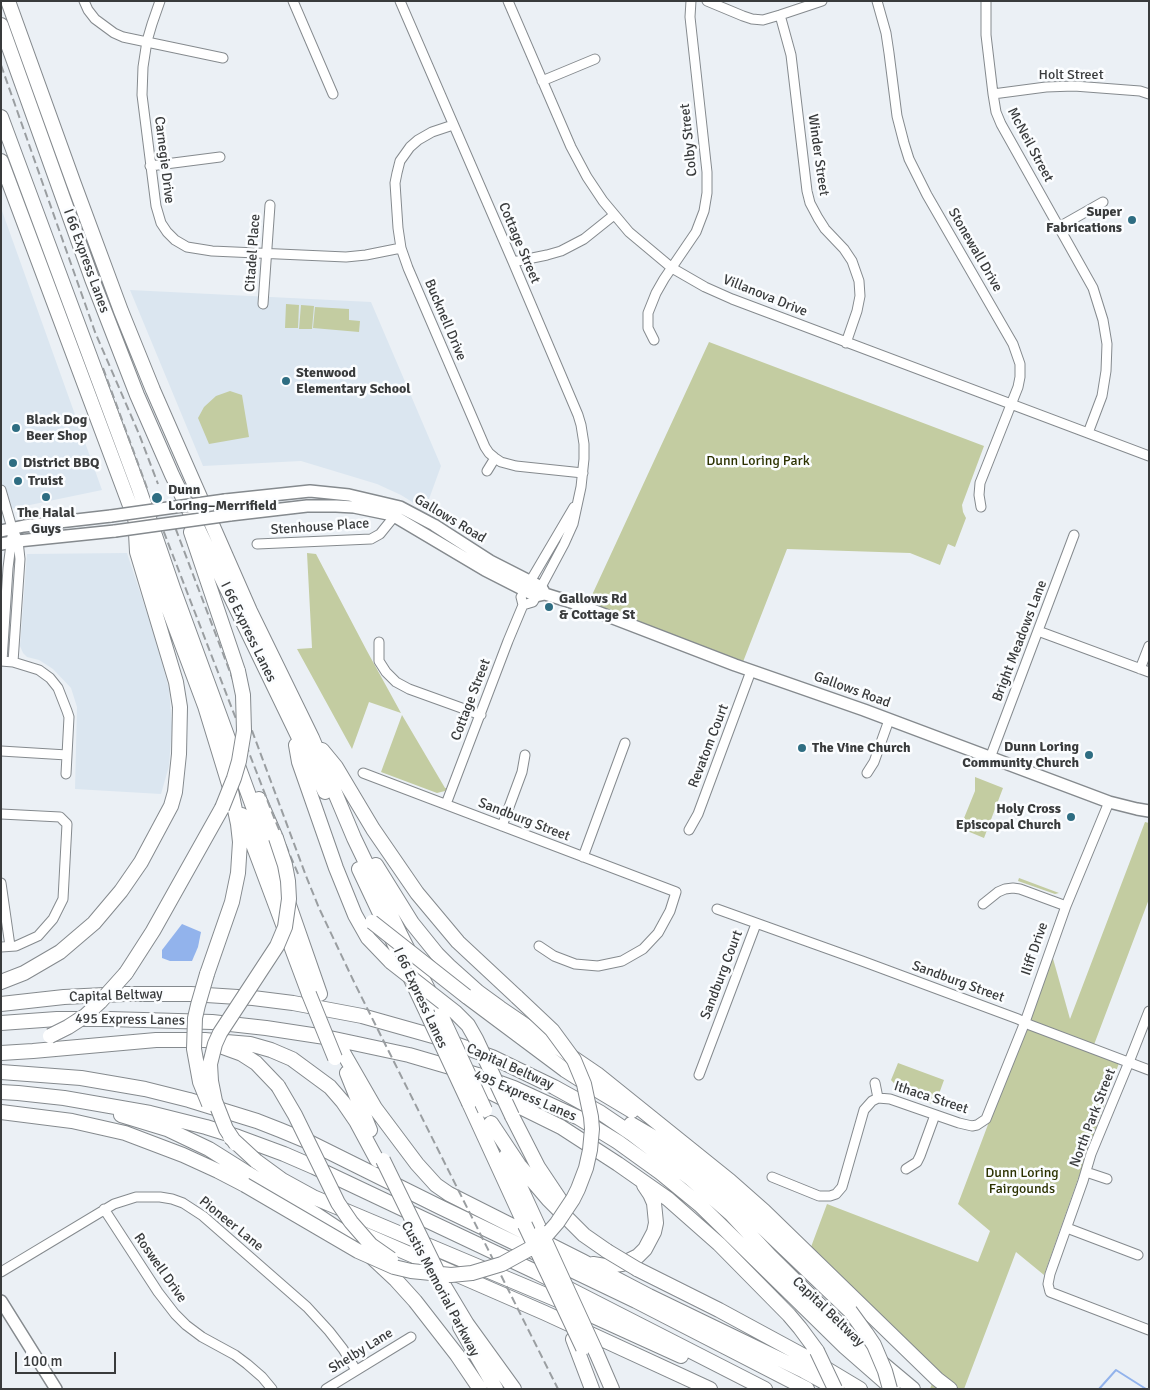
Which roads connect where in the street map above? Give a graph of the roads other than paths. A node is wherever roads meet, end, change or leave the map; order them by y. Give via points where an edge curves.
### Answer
1 (8, 1) edge
2 (84, 1) edge
3 (160, 1) edge
4 (293, 1) edge
5 (400, 1) edge
6 (508, 1) edge
7 (691, 1) edge
8 (707, 1) edge
9 (822, 1) edge
10 (877, 1) edge
11 (986, 1) edge
12 (780, 15) junction
13 (1, 25) edge
14 (147, 42) junction
15 (224, 58) dead end
16 (595, 59) dead end
17 (542, 81) junction
18 (333, 94) dead end
19 (992, 94) junction
20 (1149, 94) edge
21 (1, 112) edge
22 (1, 117) edge
23 (453, 125) junction
24 (14, 150) junction
25 (220, 157) dead end
26 (1, 162) edge
27 (150, 166) junction
28 (1103, 202) dead end
29 (270, 205) dead end
30 (614, 215) junction
31 (1059, 227) junction
32 (401, 248) junction
33 (266, 253) junction
34 (513, 262) junction
35 (672, 268) junction
36 (263, 304) dead end
37 (654, 340) dead end
38 (846, 342) junction
39 (1012, 405) junction
40 (1088, 433) junction
41 (1149, 456) edge
42 (495, 458) junction
43 (487, 470) dead end
44 (583, 473) junction
45 (172, 475) junction
46 (1, 490) edge
47 (981, 507) dead end
48 (397, 512) junction
49 (136, 519) junction
50 (7, 529) edge
51 (1074, 534) dead end
52 (10, 543) edge
53 (257, 544) dead end
54 (173, 588) junction
55 (535, 590) junction
56 (3, 615) edge
57 (16, 615) junction
58 (1038, 630) junction
59 (379, 642) dead end
60 (1149, 646) edge
61 (1, 661) edge
62 (13, 662) junction
63 (1144, 670) edge
64 (752, 671) junction
65 (480, 714) junction
66 (889, 720) junction
67 (292, 724) junction
68 (312, 738) junction
69 (625, 743) dead end
70 (1, 751) edge
71 (67, 755) junction
72 (525, 755) dead end
73 (990, 758) junction
74 (222, 763) junction
75 (363, 773) dead end
76 (867, 773) dead end
77 (66, 774) dead end
78 (1109, 802) junction
79 (446, 804) junction
80 (1149, 811) edge
81 (1, 814) edge
82 (344, 816) junction
83 (502, 826) junction
84 (689, 830) dead end
85 (583, 856) junction
86 (336, 868) junction
87 (1, 884) edge
88 (983, 904) dead end
89 (1066, 906) junction
90 (717, 909) dead end
91 (756, 924) junction
92 (5, 946) edge
93 (539, 946) dead end
94 (1, 982) edge
95 (315, 994) junction
96 (1, 1004) edge
97 (1149, 1011) edge
98 (1025, 1022) junction
99 (1, 1023) edge
100 (184, 1040) junction
101 (377, 1048) junction
102 (1, 1052) edge
103 (341, 1059) junction
104 (1129, 1062) junction
105 (1149, 1070) edge
106 (1, 1072) edge
107 (699, 1075) dead end
108 (875, 1083) dead end
109 (554, 1086) junction
110 (1, 1092) edge
111 (878, 1098) junction
112 (98, 1103) junction
113 (1, 1112) edge
114 (935, 1115) junction
115 (491, 1123) junction
116 (972, 1126) joint
117 (677, 1139) junction
118 (236, 1144) junction
119 (380, 1160) junction
120 (906, 1169) dead end
121 (1086, 1172) junction
122 (633, 1174) junction
123 (772, 1177) dead end
124 (1107, 1179) dead end
125 (303, 1207) junction
126 (104, 1209) junction
127 (1067, 1228) junction
128 (605, 1250) junction
129 (1138, 1255) dead end
130 (582, 1261) junction
131 (1, 1272) edge
132 (436, 1279) junction
133 (1, 1301) edge
134 (467, 1324) junction
135 (1149, 1330) edge
136 (411, 1337) dead end
137 (584, 1346) junction
138 (720, 1366) junction
139 (356, 1370) junction
140 (56, 1389) edge
141 (272, 1389) edge
142 (326, 1389) edge
143 (480, 1389) edge
144 (496, 1389) edge
145 (502, 1389) edge
146 (514, 1389) edge
147 (592, 1389) edge
148 (600, 1389) edge
149 (612, 1389) edge
150 (710, 1389) edge
151 (765, 1389) edge
152 (807, 1389) edge
153 (836, 1389) edge
154 (860, 1389) edge
155 (892, 1389) edge
156 (913, 1389) edge
157 (950, 1389) edge

1 - 68 highway via 153,390 250,611
2 - 14 street via 95,19 114,33
3 - 14 street, Carnegie Drive
4 - 18 street
5 - 23 street, Cottage Street
6 - 17 street, Villanova Drive
7 - 35 street, Colby Street via 707,192 696,232
8 - 12 street via 752,19
9 - 12 street
10 - 39 street, Stonewall Drive via 886,33 897,116 909,159 1017,353 1020,377
11 - 19 street, McNeil Street
12 - 38 street, Winder Street via 791,56 810,203 825,229 852,261 859,281 857,311
13 - 45 highway, I 66 Express Lanes via 116,344
14 - 15 street
14 - 27 street, Carnegie Drive via 142,95
16 - 17 street
17 - 30 street, Villanova Drive via 570,147
19 - 20 street, Holt Street via 1074,86
19 - 31 street, McNeil Street via 1005,133
21 - 24 highway
22 - 24 highway, I 66 Express Lanes
23 - 32 street, Bucknell Drive via 418,140 400,161 396,183
23 - 34 street, Cottage Street
24 - 54 highway, I 66 Express Lanes
25 - 27 street
26 - 49 highway
27 - 33 street, Carnegie Drive via 158,216 175,240 198,249
28 - 31 street
29 - 33 street, Citadel Place
30 - 34 street via 584,239 561,251
30 - 35 street, Villanova Drive
31 - 40 street, McNeil Street via 1093,288 1104,320 1106,371 1102,396
32 - 33 street, Carnegie Drive via 351,257
32 - 42 street, Bucknell Drive via 485,447
33 - 36 street, Citadel Place
34 - 44 street, Cottage Street via 578,415 584,444
35 - 37 street, Colby Street via 648,313 648,328
35 - 38 street, Villanova Drive via 732,299
38 - 39 street, Villanova Drive
39 - 40 street, Villanova Drive
39 - 47 street, Stonewall Drive via 980,483
40 - 41 street, Villanova Drive
42 - 43 street
42 - 44 street via 516,466
44 - 55 street, Cottage Street via 573,524
45 - 67 highway, I 66 Express Lanes
45 - 102 highway, bridge via 238,671 244,731 234,778 222,808 153,932 110,992 85,1016 50,1036
46 - 50 street
48 - 50 main road, Gallows Road, bridge via 349,495 310,491
48 - 52 main road, Gallows Road, bridge via 308,506
48 - 53 street, Stenhouse Place via 380,534 371,539
48 - 55 main road, Gallows Road via 434,525
49 - 74 highway via 205,706
49 - 94 highway via 137,552 176,682 180,707 179,754 171,806 141,862 94,923 60,952 24,974
50 - 52 street
51 - 58 street, Bright Meadows Lane
52 - 56 street
52 - 57 street via 20,558
54 - 95 highway, I 66 Express Lanes via 289,905
54 - 118 highway, bridge via 189,617 276,838 288,881 285,927 277,946 220,1033 210,1064 215,1101
55 - 64 main road, Gallows Road
55 - 65 street, Cottage Street via 521,598 523,605
56 - 57 street
56 - 61 street
57 - 62 street
58 - 63 street
58 - 73 street, Bright Meadows Lane
59 - 65 street via 379,661 396,682
60 - 63 street
61 - 62 street
62 - 71 street via 39,670 58,688 68,717
64 - 66 main road, Gallows Road
64 - 84 street, Revatom Court
65 - 79 street, Cottage Street
66 - 73 main road, Gallows Road
66 - 76 street
67 - 86 highway via 300,762
67 - 137 highway, I 66 Express Lanes, bridge
68 - 82 highway
68 - 132 highway, bridge via 336,767 417,893 458,942 563,1043 584,1084 590,1108 590,1150 582,1178 573,1199 544,1238 502,1264
69 - 85 street
70 - 71 street
71 - 77 street
72 - 83 street
73 - 78 main road, Gallows Road
74 - 95 highway
74 - 118 highway, bridge via 235,806 240,857 232,902 198,1005 194,1049 200,1082 213,1112
75 - 79 street, Sandburg Street
78 - 80 main road, Gallows Road
78 - 89 street, Iliff Drive
79 - 83 street, Sandburg Street
81 - 92 street via 60,817 67,824 63,898 53,920 38,936 16,946
82 - 115 highway, bridge
82 - 117 highway via 359,833 412,923 449,966 478,992 597,1074
83 - 85 street, Sandburg Street
85 - 93 street, Sandburg Street via 676,892 670,911 658,933 643,949 622,961 598,966 575,964
86 - 117 highway, bridge via 354,902 372,922 572,1075
86 - 128 highway, bridge via 354,915 375,947 468,1025 538,1167 555,1194
87 - 92 street
88 - 89 street via 998,892 1013,888
89 - 98 street, Iliff Drive
90 - 91 street, Sandburg Court
91 - 98 street, Sandburg Street
91 - 107 street, Sandburg Court
95 - 103 highway, bridge
95 - 103 highway, I 66 Express Lanes via 337,1042
96 - 109 highway, Capital Beltway via 159,993 227,995 293,1003 362,1016 434,1036
97 - 104 street, North Park Street
98 - 104 street, Sandburg Street
98 - 116 street, Iliff Drive via 989,1115 982,1123
99 - 101 highway, 495 Express Lanes via 57,1019 212,1022 325,1037
100 - 102 highway
100 - 119 highway via 250,1044 292,1059 330,1086
100 - 132 highway, bridge via 222,1047 256,1063 278,1086 338,1203 362,1237 395,1261
101 - 122 highway via 492,1092 588,1144
101 - 155 highway, 495 Express Lanes via 514,1088 579,1118 618,1142 700,1205
103 - 119 highway
103 - 130 highway via 416,1164 436,1185
104 - 105 street, Sandburg Street
104 - 121 street, North Park Street
106 - 152 highway via 81,1078 136,1087 189,1100 280,1130 636,1301
108 - 111 street
109 - 155 highway, bridge via 667,1145 722,1188 850,1311 874,1345
109 - 156 highway, Capital Beltway via 625,1129 709,1194 858,1343
110 - 112 highway
111 - 114 street, Ithaca Street
111 - 123 street, Ithaca Street via 864,1110 842,1186 836,1194 819,1196
112 - 125 highway via 122,1116 187,1137
112 - 138 highway via 206,1127 314,1166 554,1281
113 - 132 highway, bridge via 72,1121 124,1133 168,1148 245,1185 358,1251
114 - 116 street, Ithaca Street
114 - 120 street via 920,1156
115 - 128 highway via 548,1199
115 - 137 highway, bridge via 541,1232
117 - 157 highway via 764,1211
118 - 138 highway, bridge via 282,1180 313,1197 560,1301 680,1356
119 - 132 highway, Custis Memorial Parkway via 404,1222
121 - 124 street
121 - 127 street, North Park Street
122 - 130 highway via 654,1203 656,1223 650,1241 638,1256 622,1264 605,1266
122 - 153 highway, bridge via 720,1244 789,1315 817,1352
125 - 143 highway via 350,1238 396,1280 458,1355
125 - 150 highway
126 - 131 street, Pioneer Lane
126 - 139 street, Pioneer Lane via 125,1200 148,1196 172,1199 193,1209 307,1307 339,1343
126 - 141 street, Roswell Drive via 175,1314 202,1337 247,1364
127 - 129 street
127 - 135 street, North Park Street via 1050,1274 1050,1292
128 - 154 highway, bridge
130 - 153 highway
132 - 134 highway
132 - 144 highway, Custis Memorial Parkway
133 - 140 main road
134 - 145 highway
134 - 146 highway
136 - 139 street, Shelby Lane
137 - 147 highway
137 - 148 highway
137 - 149 highway
138 - 151 highway
139 - 142 street, Shelby Lane

